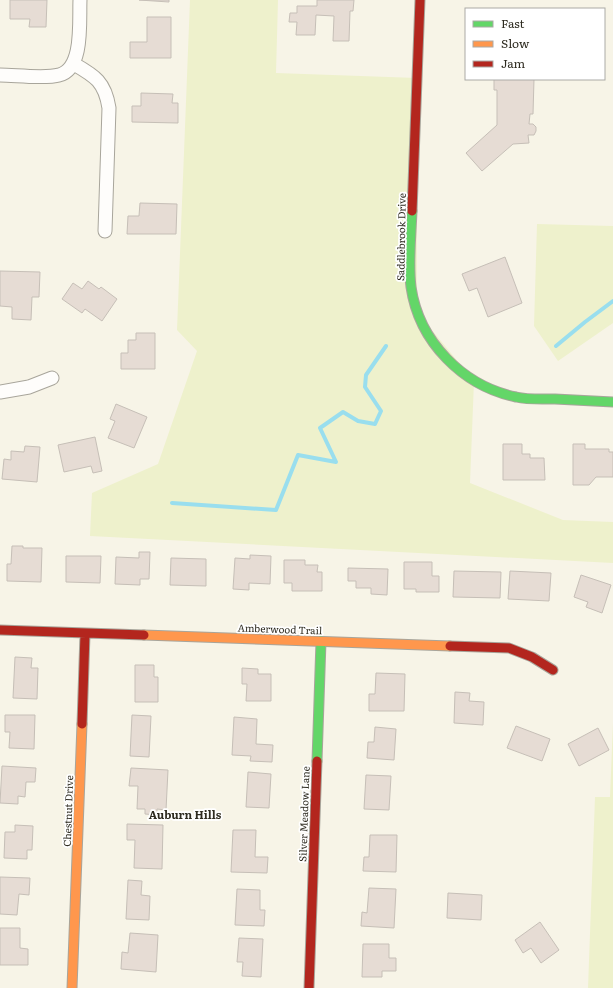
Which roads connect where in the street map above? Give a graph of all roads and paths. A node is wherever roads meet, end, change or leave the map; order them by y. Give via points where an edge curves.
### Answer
1 (80, 0) edge
2 (420, 0) edge
3 (74, 64) junction
4 (0, 75) edge
5 (105, 231) dead end
6 (52, 378) dead end
7 (0, 392) edge
8 (613, 402) edge
9 (0, 630) edge
10 (85, 634) junction
11 (321, 641) junction
12 (553, 670) dead end
13 (72, 988) edge
14 (309, 988) edge

1 - 3 street
2 - 8 street, Saddlebrook Drive via 410,266 412,296 423,326 434,345 451,364 487,388 527,398
3 - 4 street via 67,72 52,76
3 - 5 street via 94,75 108,97
6 - 7 street via 29,387
9 - 10 street, Amberwood Trail
10 - 11 street, Amberwood Trail
10 - 13 street, Chestnut Drive
11 - 12 street, Amberwood Trail via 509,648 532,656
11 - 14 street, Silver Meadow Lane

